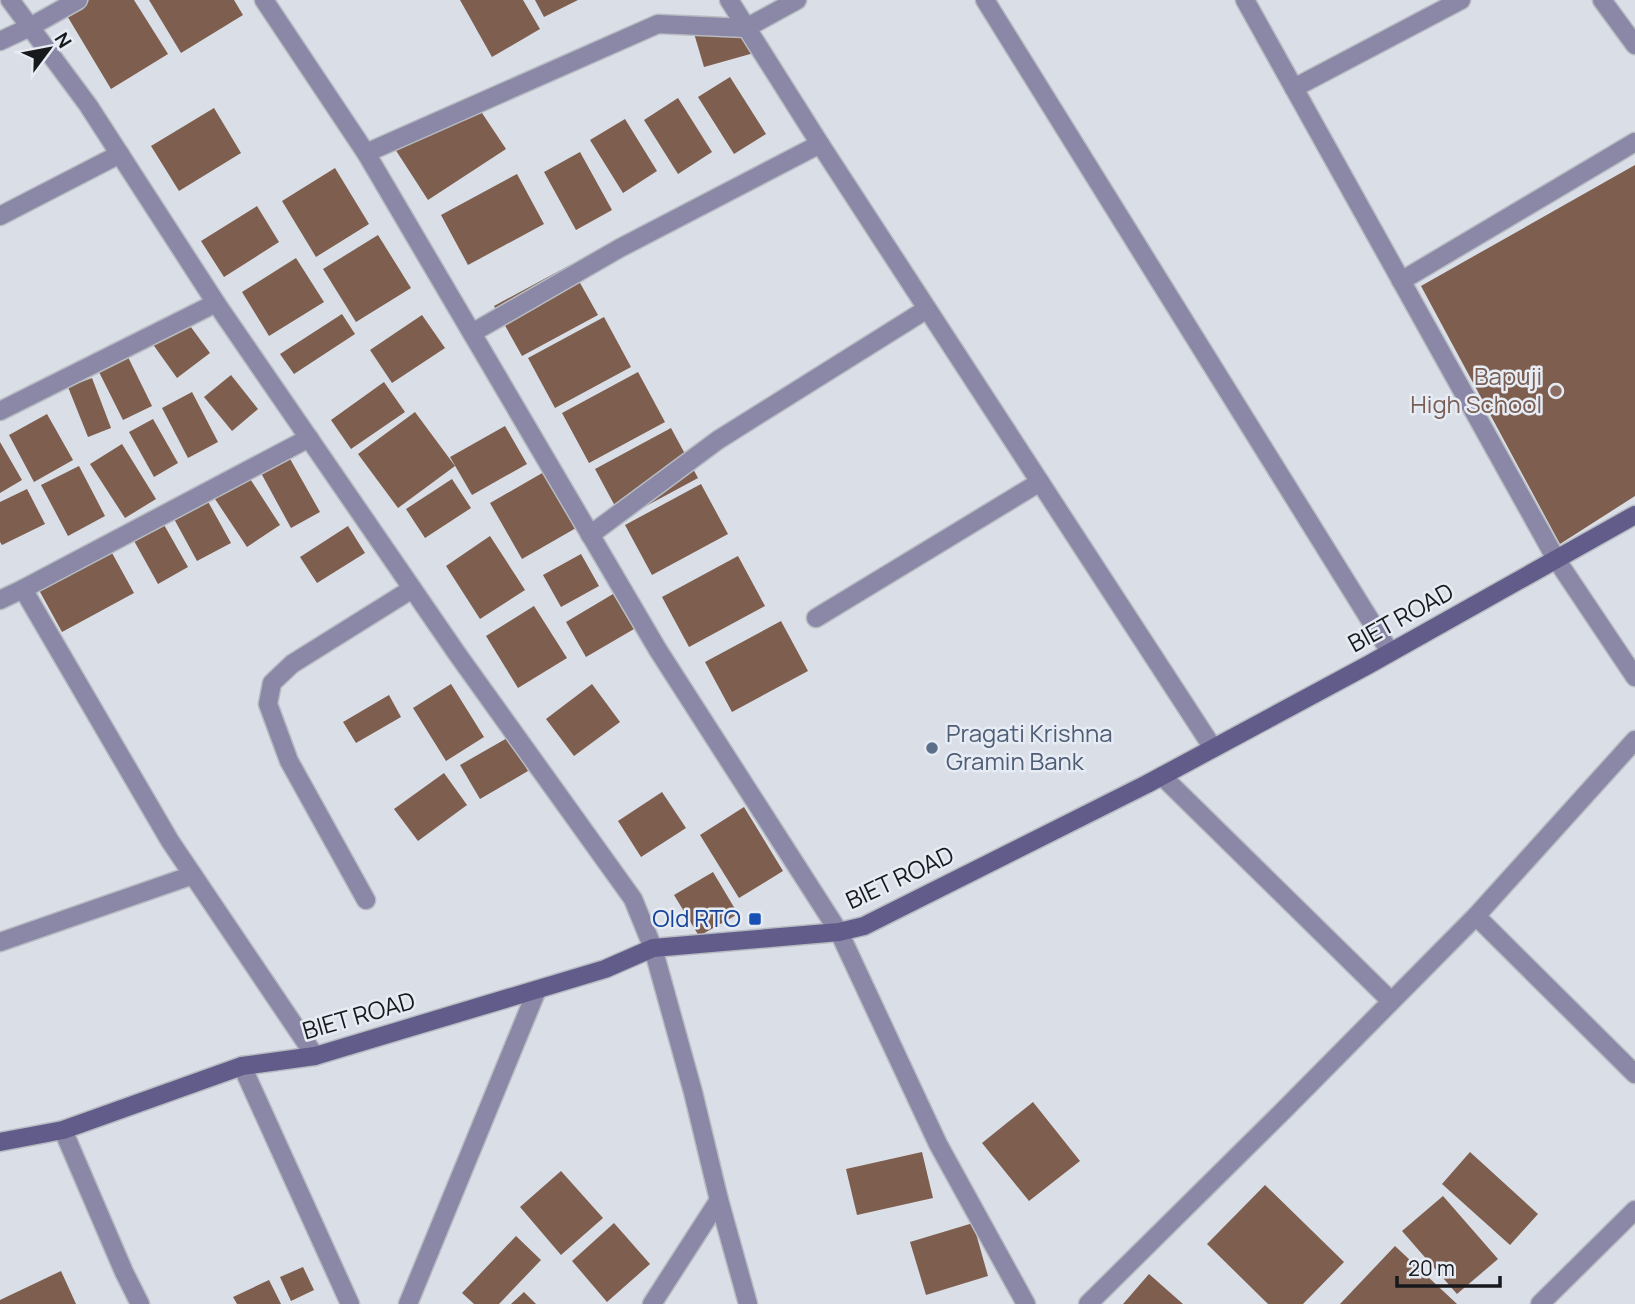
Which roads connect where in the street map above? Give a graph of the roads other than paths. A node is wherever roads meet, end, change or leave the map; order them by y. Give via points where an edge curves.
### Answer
1 (10, 0) edge
2 (78, 0) edge
3 (264, 0) edge
4 (729, 0) edge
5 (797, 0) edge
6 (985, 0) edge
7 (1245, 0) edge
8 (1461, 0) edge
9 (1602, 0) edge
10 (30, 27) junction
11 (746, 28) junction
12 (0, 41) edge
13 (1635, 46) edge
14 (1294, 88) junction
15 (1635, 142) edge
16 (820, 144) junction
17 (366, 153) junction
18 (120, 154) junction
19 (0, 216) edge
20 (1401, 281) junction
21 (216, 303) junction
22 (927, 309) junction
23 (472, 333) junction
24 (0, 411) edge
25 (309, 438) junction
26 (1040, 482) junction
27 (1635, 515) edge
28 (590, 535) junction
29 (1556, 559) junction
30 (23, 589) junction
31 (412, 589) junction
32 (0, 600) edge
33 (816, 618) dead end
34 (1390, 652) junction
35 (1635, 677) edge
36 (1635, 740) edge
37 (1213, 748) junction
38 (1162, 776) junction
39 (193, 875) junction
40 (366, 900) dead end
41 (1476, 916) junction
42 (839, 932) junction
43 (0, 943) edge
44 (653, 948) junction
45 (537, 990) junction
46 (1391, 1001) junction
47 (315, 1056) junction
48 (242, 1066) junction
49 (1635, 1074) edge
50 (63, 1130) junction
51 (0, 1142) edge
52 (719, 1200) junction
53 (1635, 1210) edge
54 (140, 1304) edge
55 (351, 1304) edge
56 (408, 1304) edge
57 (652, 1304) edge
58 (748, 1304) edge
59 (1026, 1304) edge
60 (1088, 1304) edge
61 (1540, 1304) edge

1 - 10 street
2 - 10 street
3 - 17 street
4 - 11 street
5 - 11 street
6 - 34 street
7 - 14 street
8 - 14 street
9 - 13 street
10 - 12 street
10 - 18 street
11 - 16 street
11 - 17 street via 658,24
14 - 20 street
15 - 20 street
16 - 22 street
16 - 23 street via 620,248
17 - 23 street
18 - 19 street
18 - 21 street
20 - 29 street
21 - 24 street
21 - 25 street
22 - 26 street
22 - 28 street via 718,440
23 - 28 street
25 - 30 street
25 - 31 street
26 - 33 street
26 - 37 street
27 - 29 street, BIET ROAD
28 - 42 street via 657,650
29 - 34 street, BIET ROAD
29 - 35 street
30 - 32 street
30 - 39 street
31 - 40 street via 292,664 272,683 268,704 289,761
31 - 44 street via 633,899
34 - 37 street, BIET ROAD
36 - 41 street
37 - 38 street, BIET ROAD
38 - 42 street, BIET ROAD via 864,926
38 - 46 street
39 - 43 street
39 - 47 street
41 - 46 street
41 - 49 street
42 - 44 street, BIET ROAD
42 - 59 street via 938,1144
44 - 45 street, BIET ROAD
44 - 52 street
45 - 47 street, BIET ROAD
45 - 56 street
46 - 60 street
47 - 48 street, BIET ROAD
48 - 50 street, BIET ROAD
48 - 55 street
50 - 51 street, BIET ROAD
50 - 54 street
52 - 57 street
52 - 58 street
53 - 61 street

